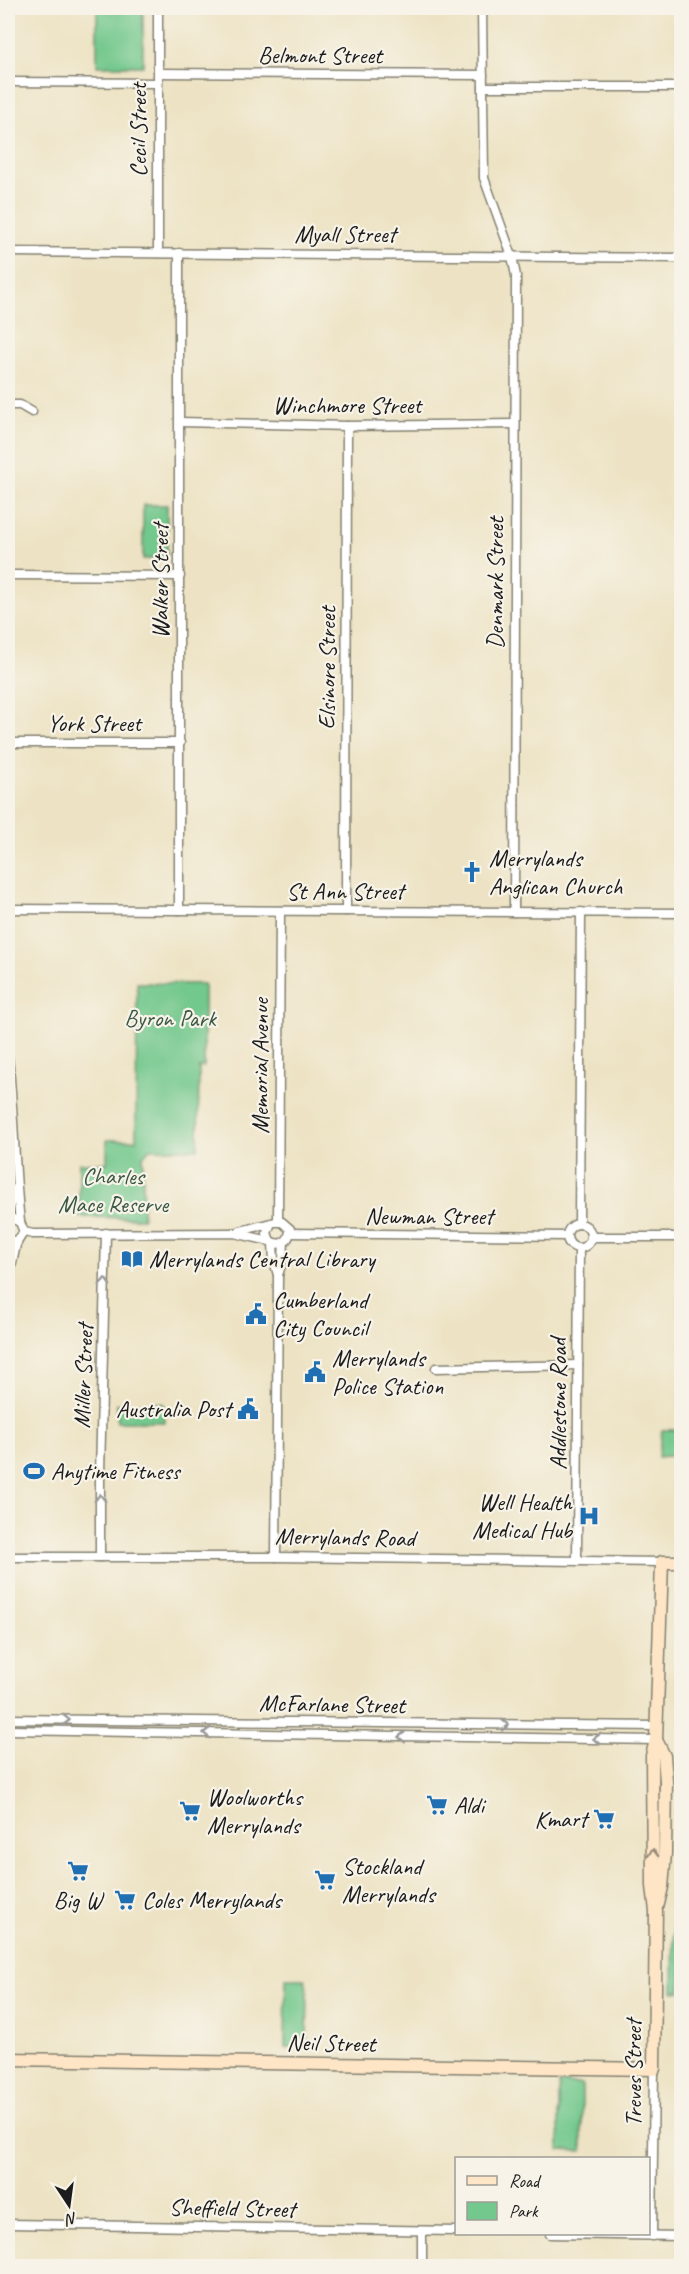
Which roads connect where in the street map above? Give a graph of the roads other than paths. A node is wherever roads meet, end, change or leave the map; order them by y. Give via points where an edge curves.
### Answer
1 (158, 8) edge
2 (482, 8) edge
3 (483, 75) junction
4 (157, 78) junction
5 (8, 82) edge
6 (483, 87) junction
7 (681, 87) edge
8 (8, 252) edge
9 (158, 253) junction
10 (179, 253) junction
11 (512, 256) junction
12 (681, 258) edge
13 (8, 405) edge
14 (32, 412) dead end
15 (180, 422) junction
16 (515, 424) junction
17 (347, 426) junction
18 (8, 575) edge
19 (180, 576) junction
20 (8, 743) edge
21 (180, 743) junction
22 (8, 909) edge
23 (179, 910) junction
24 (280, 911) junction
25 (346, 911) junction
26 (513, 912) junction
27 (581, 912) junction
28 (681, 913) edge
29 (8, 1058) edge
30 (15, 1176) junction
31 (8, 1219) edge
32 (20, 1222) junction
33 (275, 1222) junction
34 (579, 1224) junction
35 (106, 1233) junction
36 (234, 1233) junction
37 (290, 1233) junction
38 (21, 1235) junction
39 (567, 1236) junction
40 (591, 1237) junction
41 (681, 1237) edge
42 (8, 1240) edge
43 (272, 1242) junction
44 (284, 1242) junction
45 (579, 1248) junction
46 (278, 1275) junction
47 (8, 1281) edge
48 (578, 1365) junction
49 (436, 1368) dead end
50 (8, 1557) edge
51 (100, 1557) junction
52 (276, 1557) junction
53 (577, 1561) junction
54 (662, 1562) junction
55 (681, 1562) edge
56 (8, 1719) edge
57 (656, 1726) junction
58 (8, 1730) edge
59 (656, 1740) junction
60 (8, 2059) edge
61 (654, 2069) junction
62 (8, 2224) edge
63 (422, 2231) junction
64 (455, 2231) edge
65 (601, 2235) edge
66 (652, 2236) junction
67 (681, 2236) edge
68 (422, 2266) edge

1 - 4 street, Cecil Street
2 - 3 street, Denmark Street
3 - 4 street, Belmont Street
3 - 6 street, Denmark Street
4 - 5 street, Belmont Street
4 - 9 street, Cecil Street
6 - 7 street
6 - 11 street, Denmark Street via 484,178
8 - 9 street, Myall Street
9 - 10 street, Myall Street
10 - 11 street, Myall Street
10 - 15 street, Walker Street
11 - 12 street, Myall Street
11 - 16 street, Denmark Street via 516,276
13 - 14 street via 20,405
15 - 17 street, Winchmore Street
15 - 19 street, Walker Street
16 - 17 street, Winchmore Street
16 - 26 street, Denmark Street
17 - 25 street, Elsinore Street
18 - 19 street
19 - 21 street, Walker Street
20 - 21 street, York Street
21 - 23 street, Walker Street
22 - 23 street, St Ann Street
23 - 24 street, St Ann Street
24 - 25 street, St Ann Street
24 - 33 street, Memorial Avenue
25 - 26 street, St Ann Street
26 - 27 street, St Ann Street
27 - 28 street, St Ann Street
27 - 34 street
29 - 30 street
30 - 31 street
30 - 32 street
31 - 32 street
32 - 38 street
33 - 36 street
33 - 37 street via 285,1223
33 - 43 street via 267,1233
34 - 39 street via 572,1226
34 - 40 street via 589,1229
35 - 36 street
35 - 38 street
51 -> 35 street, Miller Street
36 - 43 street
37 - 39 street, Newman Street
37 - 44 street
38 - 42 street via 14,1241
38 - 47 street via 15,1245
39 - 45 street via 572,1246
40 - 41 street
40 - 45 street via 589,1244
43 - 44 street
43 - 46 street
44 - 46 street
45 - 48 street, Addlestone Road
46 - 52 street
48 - 49 street
48 - 53 street, Addlestone Road
50 - 51 street, Merrylands Road
51 - 52 street, Merrylands Road
52 - 53 street, Merrylands Road
53 - 54 street, Merrylands Road
54 - 55 main road, Merrylands Road
54 - 57 main road, Treves Street
56 -> 57 street, McFarlane Street
57 - 59 main road, Treves Street
59 -> 58 street, McFarlane Street
59 - 61 main road, Treves Street via 652,1756 656,1911
60 - 61 main road, Neil Street
61 - 66 street, Treves Street
62 - 63 street, Sheffield Street
63 - 64 street, Sheffield Street
63 - 68 street
65 - 66 street
66 - 67 street

